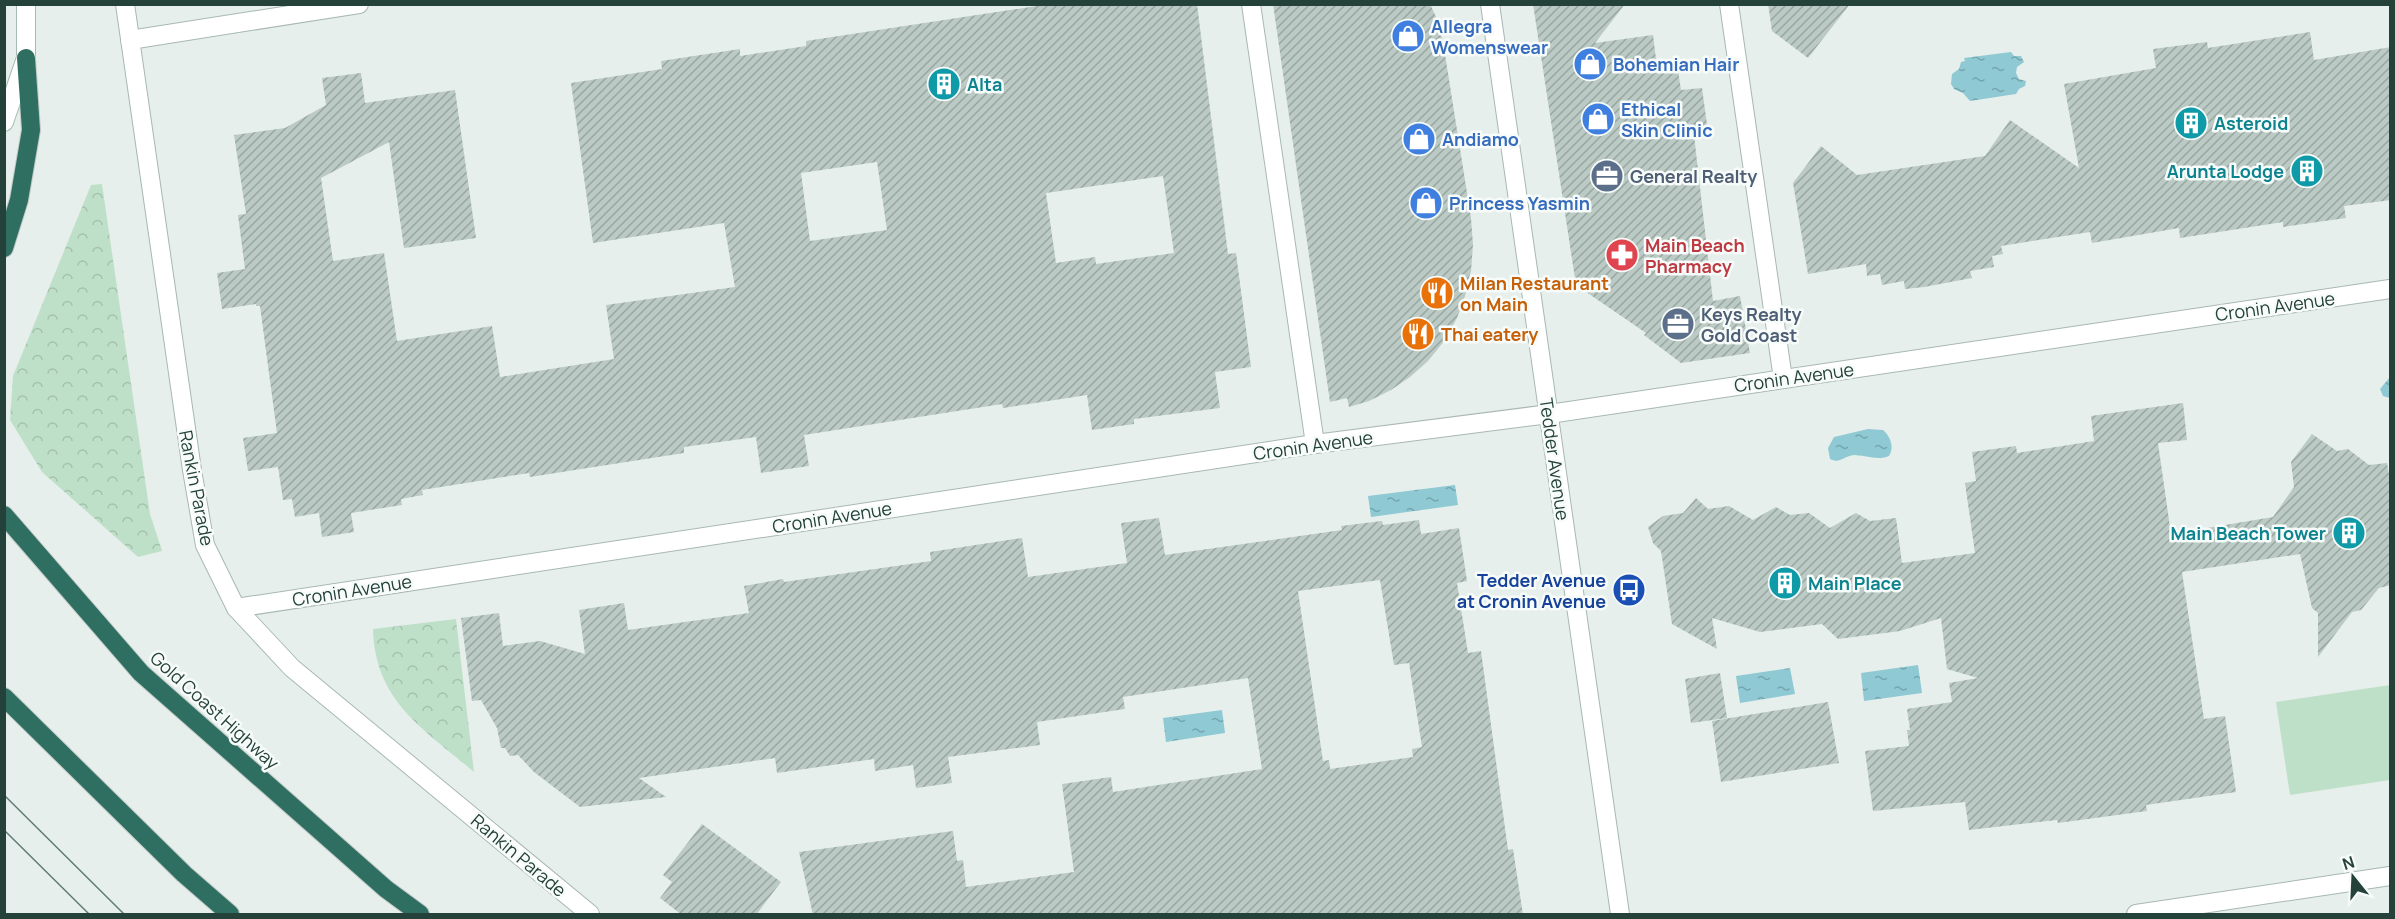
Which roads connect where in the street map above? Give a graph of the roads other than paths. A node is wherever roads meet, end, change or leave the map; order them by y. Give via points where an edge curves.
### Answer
1 (26, 4) edge
2 (125, 4) edge
3 (358, 4) edge
4 (1251, 4) edge
5 (1490, 4) edge
6 (1729, 4) edge
7 (130, 40) junction
8 (26, 58) junction
9 (4, 122) edge
10 (4, 248) edge
11 (2391, 289) edge
12 (1783, 379) junction
13 (1549, 414) junction
14 (1315, 444) junction
15 (4, 515) edge
16 (236, 608) junction
17 (4, 697) edge
18 (2391, 876) edge
19 (230, 915) edge
20 (420, 915) edge
21 (590, 915) edge
22 (1620, 915) edge
23 (2136, 915) edge

1 - 8 street
2 - 7 street, Rankin Parade
3 - 7 street
4 - 14 street
5 - 13 street, Tedder Avenue
6 - 12 street
7 - 16 street, Rankin Parade via 205,545
8 - 9 street
8 - 10 highway via 31,130 19,200
11 - 12 street, Cronin Avenue
12 - 13 street, Cronin Avenue
13 - 14 street, Cronin Avenue
13 - 22 street, Tedder Avenue
14 - 16 street, Cronin Avenue
15 - 20 highway, Gold Coast Highway via 141,673 386,890
16 - 21 street, Rankin Parade via 292,668
17 - 19 highway
18 - 23 street

